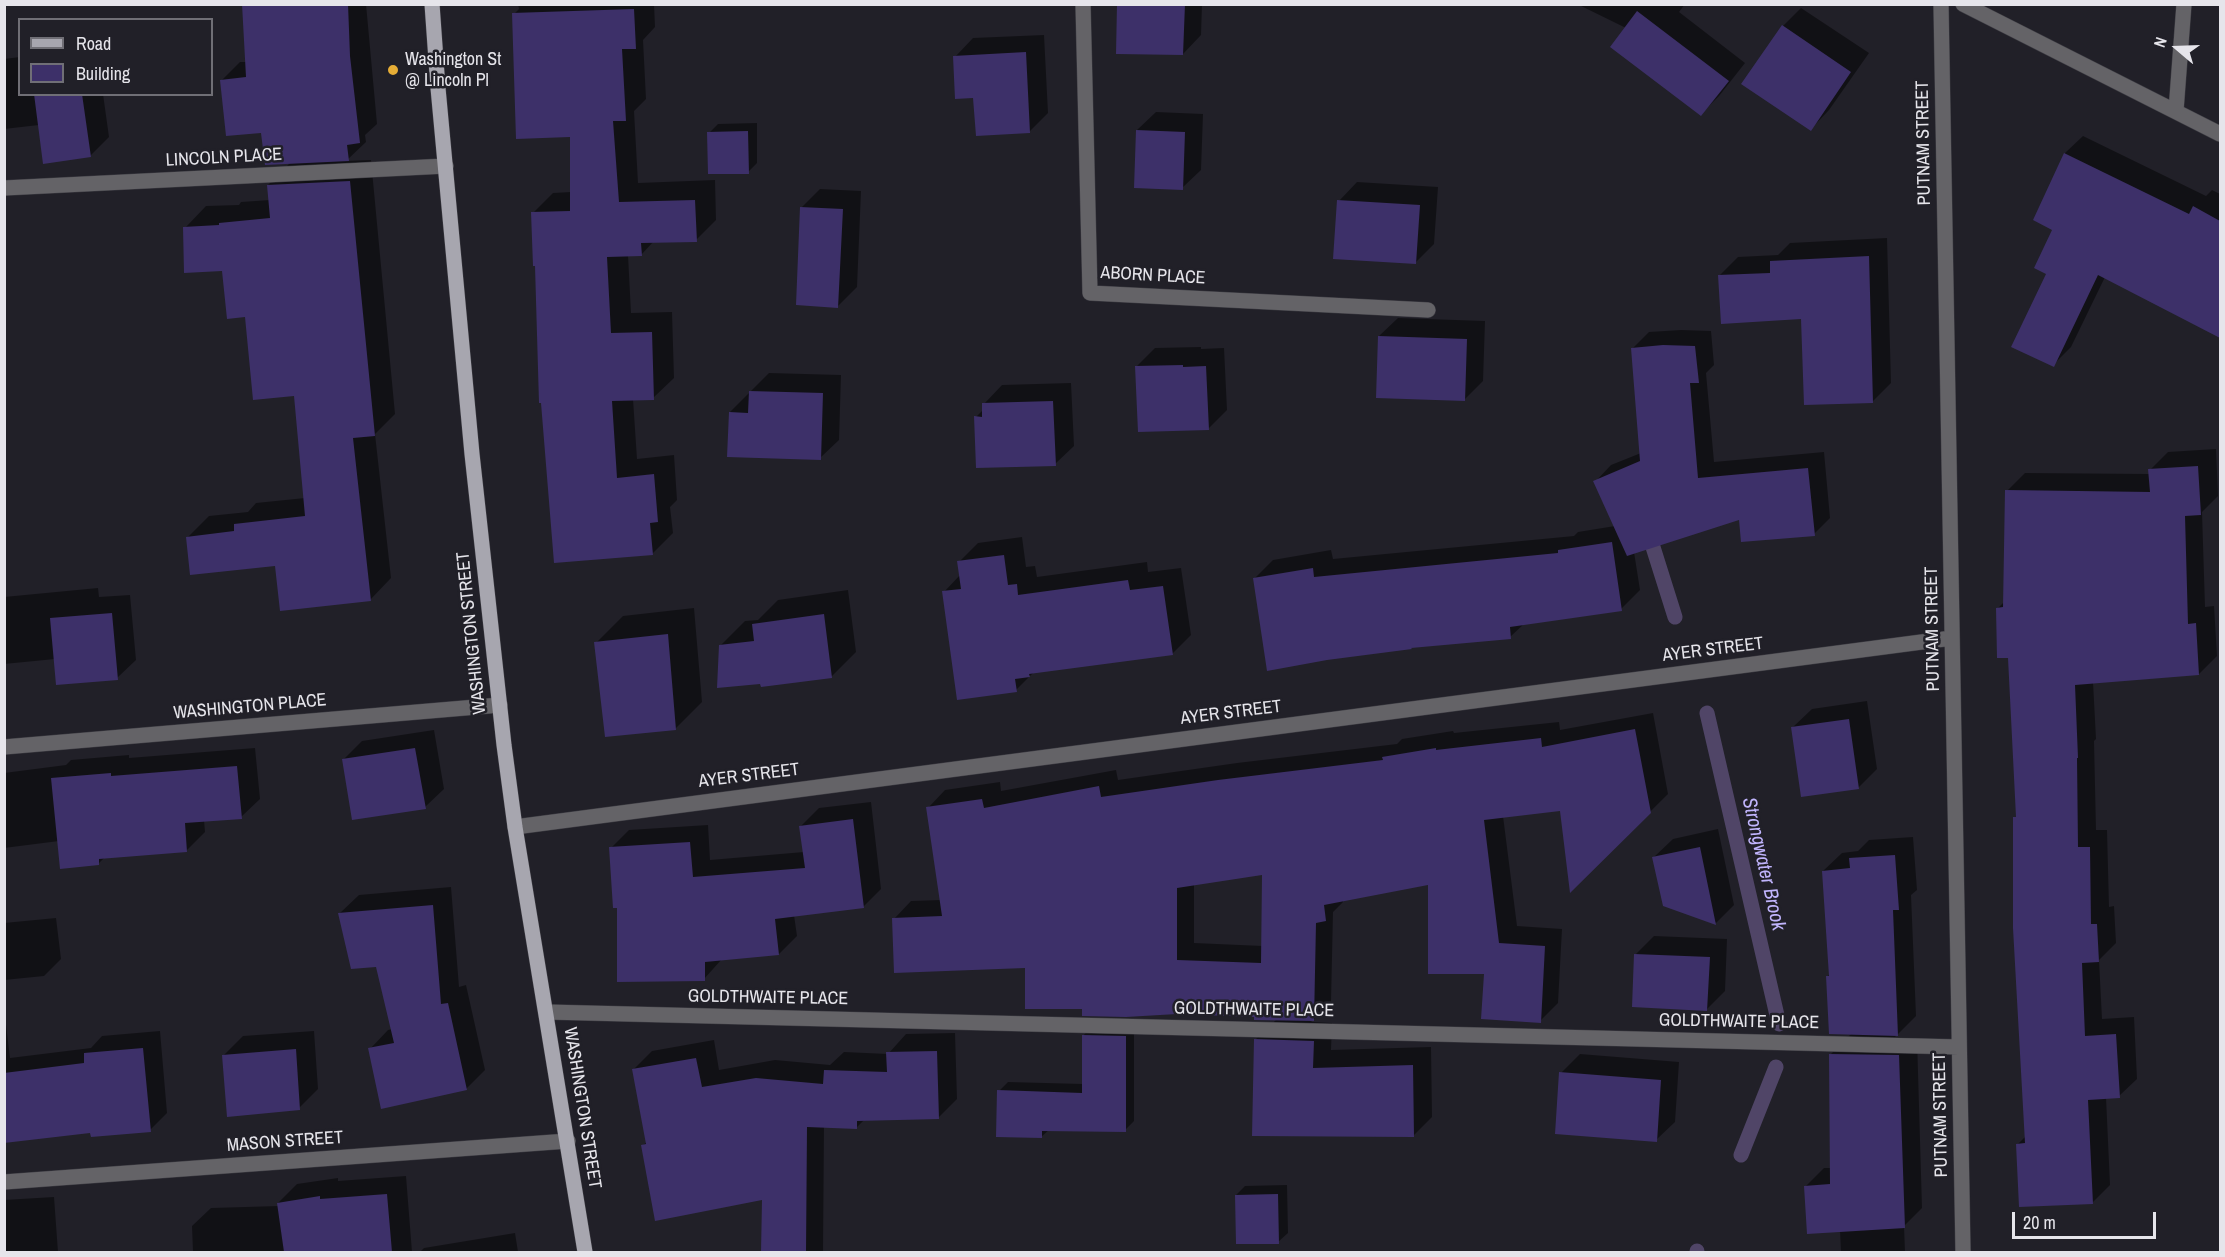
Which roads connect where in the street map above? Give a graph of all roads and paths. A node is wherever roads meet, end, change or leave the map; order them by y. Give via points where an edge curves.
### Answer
1 (432, 4) edge
2 (1083, 4) edge
3 (1941, 4) edge
4 (1963, 4) edge
5 (2184, 4) edge
6 (2176, 111) junction
7 (2220, 134) edge
8 (446, 166) junction
9 (4, 188) edge
10 (1428, 310) dead end
11 (1953, 638) junction
12 (500, 705) junction
13 (4, 747) edge
14 (515, 827) junction
15 (547, 1012) junction
16 (1959, 1047) junction
17 (568, 1141) junction
18 (4, 1182) edge
19 (585, 1252) edge
20 (1963, 1252) edge

1 - 8 main road, WASHINGTON STREET
2 - 10 street, ABORN PLACE via 1090,293
3 - 11 street, PUTNAM STREET
4 - 6 street
5 - 6 street
6 - 7 street
8 - 9 street, LINCOLN PLACE
8 - 12 main road, WASHINGTON STREET
11 - 14 street, AYER STREET
11 - 16 street, PUTNAM STREET
12 - 13 street, WASHINGTON PLACE
12 - 14 main road, WASHINGTON STREET
14 - 15 main road, WASHINGTON STREET
15 - 16 street, GOLDTHWAITE PLACE
15 - 17 main road, WASHINGTON STREET
16 - 20 street, PUTNAM STREET
17 - 18 street, MASON STREET
17 - 19 main road, WASHINGTON STREET

